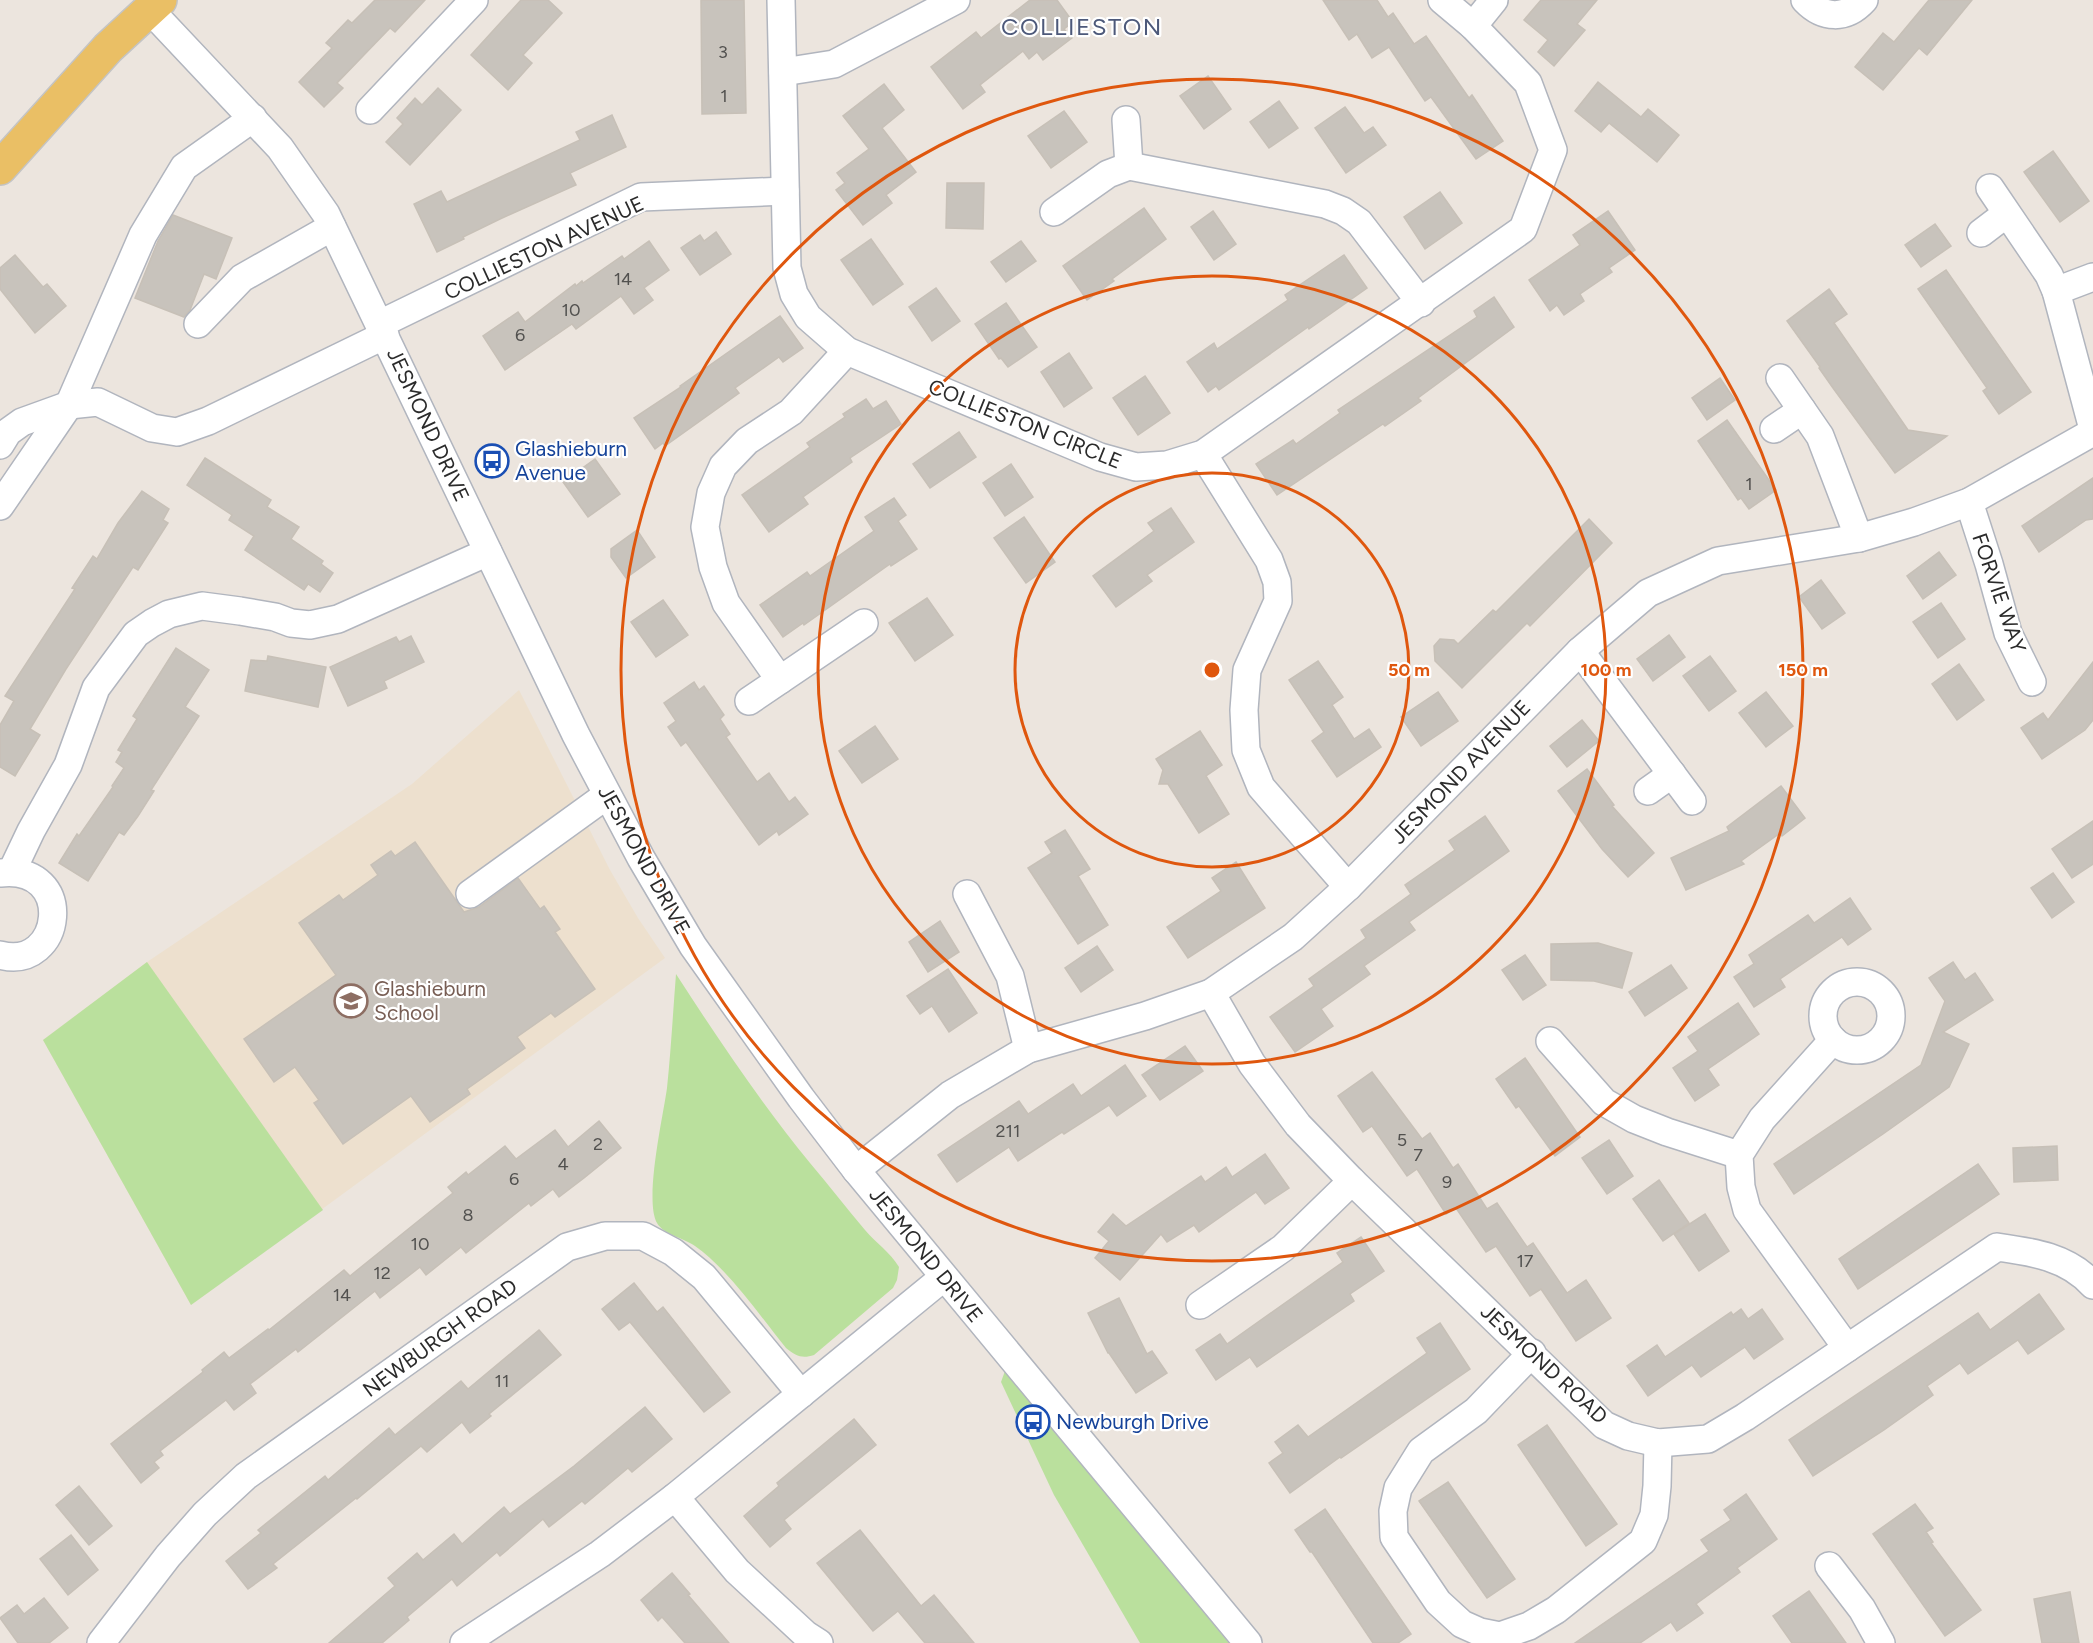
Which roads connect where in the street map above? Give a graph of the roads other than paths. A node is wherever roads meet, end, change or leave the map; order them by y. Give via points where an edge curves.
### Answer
1 (474, 0) edge
2 (781, 0) edge
3 (956, 0) edge
4 (1442, 0) edge
5 (1494, 0) edge
6 (1805, 0) edge
7 (1864, 0) edge
8 (155, 5) edge
9 (1473, 26) junction
10 (783, 72) junction
11 (370, 110) dead end
12 (253, 118) junction
13 (1126, 120) dead end
14 (1129, 166) junction
15 (0, 168) edge
16 (1990, 189) dead end
17 (785, 191) junction
18 (1054, 212) dead end
19 (2007, 214) junction
20 (332, 226) junction
21 (1981, 233) dead end
22 (2093, 277) edge
23 (2056, 291) junction
24 (1421, 303) junction
25 (198, 324) dead end
26 (383, 330) junction
27 (847, 351) junction
28 (1780, 378) dead end
29 (69, 405) junction
30 (1802, 410) junction
31 (1774, 429) dead end
32 (2093, 430) edge
33 (0, 444) edge
34 (1203, 454) junction
35 (1969, 502) junction
36 (0, 506) edge
37 (1859, 538) junction
38 (488, 552) junction
39 (864, 623) dead end
40 (1580, 651) junction
41 (780, 680) junction
42 (2032, 682) dead end
43 (749, 701) dead end
44 (1672, 774) junction
45 (1648, 791) dead end
46 (606, 795) junction
47 (1692, 801) dead end
48 (6, 872) edge
49 (1348, 887) junction
50 (470, 894) dead end
51 (967, 894) dead end
52 (0, 955) edge
53 (1211, 993) junction
54 (1833, 1040) dead end
55 (1550, 1041) dead end
56 (1028, 1049) junction
57 (1739, 1155) junction
58 (856, 1170) junction
59 (1352, 1181) junction
60 (944, 1277) junction
61 (2093, 1285) edge
62 (1200, 1305) dead end
63 (1847, 1348) junction
64 (1532, 1353) junction
65 (801, 1394) junction
66 (1658, 1443) junction
67 (675, 1497) junction
68 (1829, 1566) dead end
69 (468, 1642) edge
70 (101, 1643) edge
71 (819, 1643) edge
72 (1248, 1643) edge
73 (1881, 1643) edge

1 - 11 street
2 - 10 street, COLLIESTON CIRCLE
3 - 10 street via 834,64
4 - 9 street, COLLIESTON CIRCLE
5 - 9 street
6 - 7 street via 1824,14 1835,15 1847,13
8 - 12 street, JESMOND DRIVE
8 - 15 main road via 108,48
9 - 24 street, COLLIESTON CIRCLE via 1528,83 1552,150 1523,229
10 - 17 street, COLLIESTON CIRCLE
12 - 20 street, JESMOND DRIVE via 280,148
12 - 29 street via 184,167 143,235
13 - 14 street
14 - 18 street via 1108,174
14 - 24 street via 1343,211 1359,222
16 - 19 street
17 - 26 street, COLLIESTON AVENUE via 641,197
17 - 27 street, COLLIESTON CIRCLE via 787,268 794,294 808,317
19 - 21 street
19 - 23 street
20 - 25 street via 242,278
20 - 26 street, JESMOND DRIVE
22 - 23 street
23 - 32 street
24 - 34 street, COLLIESTON CIRCLE
26 - 29 street, COLLIESTON AVENUE via 208,421 177,432 152,428 98,402
26 - 38 street, JESMOND DRIVE
27 - 34 street, COLLIESTON CIRCLE via 1100,457 1136,467 1167,465
27 - 41 street via 791,412 747,441 723,466 711,493 705,527 726,603
28 - 30 street
29 - 33 street, COLLIESTON AVENUE via 15,426
29 - 36 street
30 - 31 street
30 - 37 street via 1820,436
32 - 35 street, JESMOND AVENUE
34 - 49 street via 1269,560 1277,582 1278,601 1247,670 1244,710 1249,759 1261,787
35 - 37 street, JESMOND AVENUE
35 - 42 street, FORVIE WAY via 2008,633
37 - 40 street, JESMOND AVENUE via 1718,561 1648,593
38 - 46 street, JESMOND DRIVE
38 - 48 street via 338,619 310,625 202,606 169,614 152,623 136,634 96,688 68,765
39 - 41 street
40 - 44 street
40 - 49 street, JESMOND AVENUE
41 - 43 street
44 - 45 street
44 - 47 street
46 - 50 street
46 - 58 street, JESMOND DRIVE via 693,946
48 - 52 street via 27,874 41,883 54,910 46,939 36,950 22,956
49 - 53 street, JESMOND AVENUE via 1293,937
51 - 56 street via 1010,976
53 - 56 street, JESMOND AVENUE
53 - 59 street, JESMOND ROAD via 1252,1064 1285,1109
54 - 57 street via 1762,1119
55 - 57 street via 1604,1102 1666,1132
56 - 58 street, JESMOND AVENUE via 951,1095
57 - 63 street via 1747,1210
58 - 60 street, JESMOND DRIVE
59 - 62 street via 1283,1248
59 - 64 street, JESMOND ROAD
60 - 65 street
60 - 72 street, JESMOND DRIVE
61 - 63 street, JESMOND ROAD via 2083,1273 2042,1253 1997,1247
63 - 66 street, JESMOND ROAD via 1708,1439
64 - 66 street, JESMOND ROAD via 1604,1425
64 - 66 street via 1476,1411 1421,1451 1398,1488 1393,1511 1394,1537 1438,1602 1462,1624 1500,1636 1529,1626 1556,1610 1643,1541 1654,1515
65 - 67 street
65 - 70 street, NEWBURGH ROAD via 704,1277 673,1252 643,1236 605,1236 567,1247 246,1476 168,1556
67 - 69 street via 600,1554
67 - 71 street via 737,1571
68 - 73 street via 1862,1609

